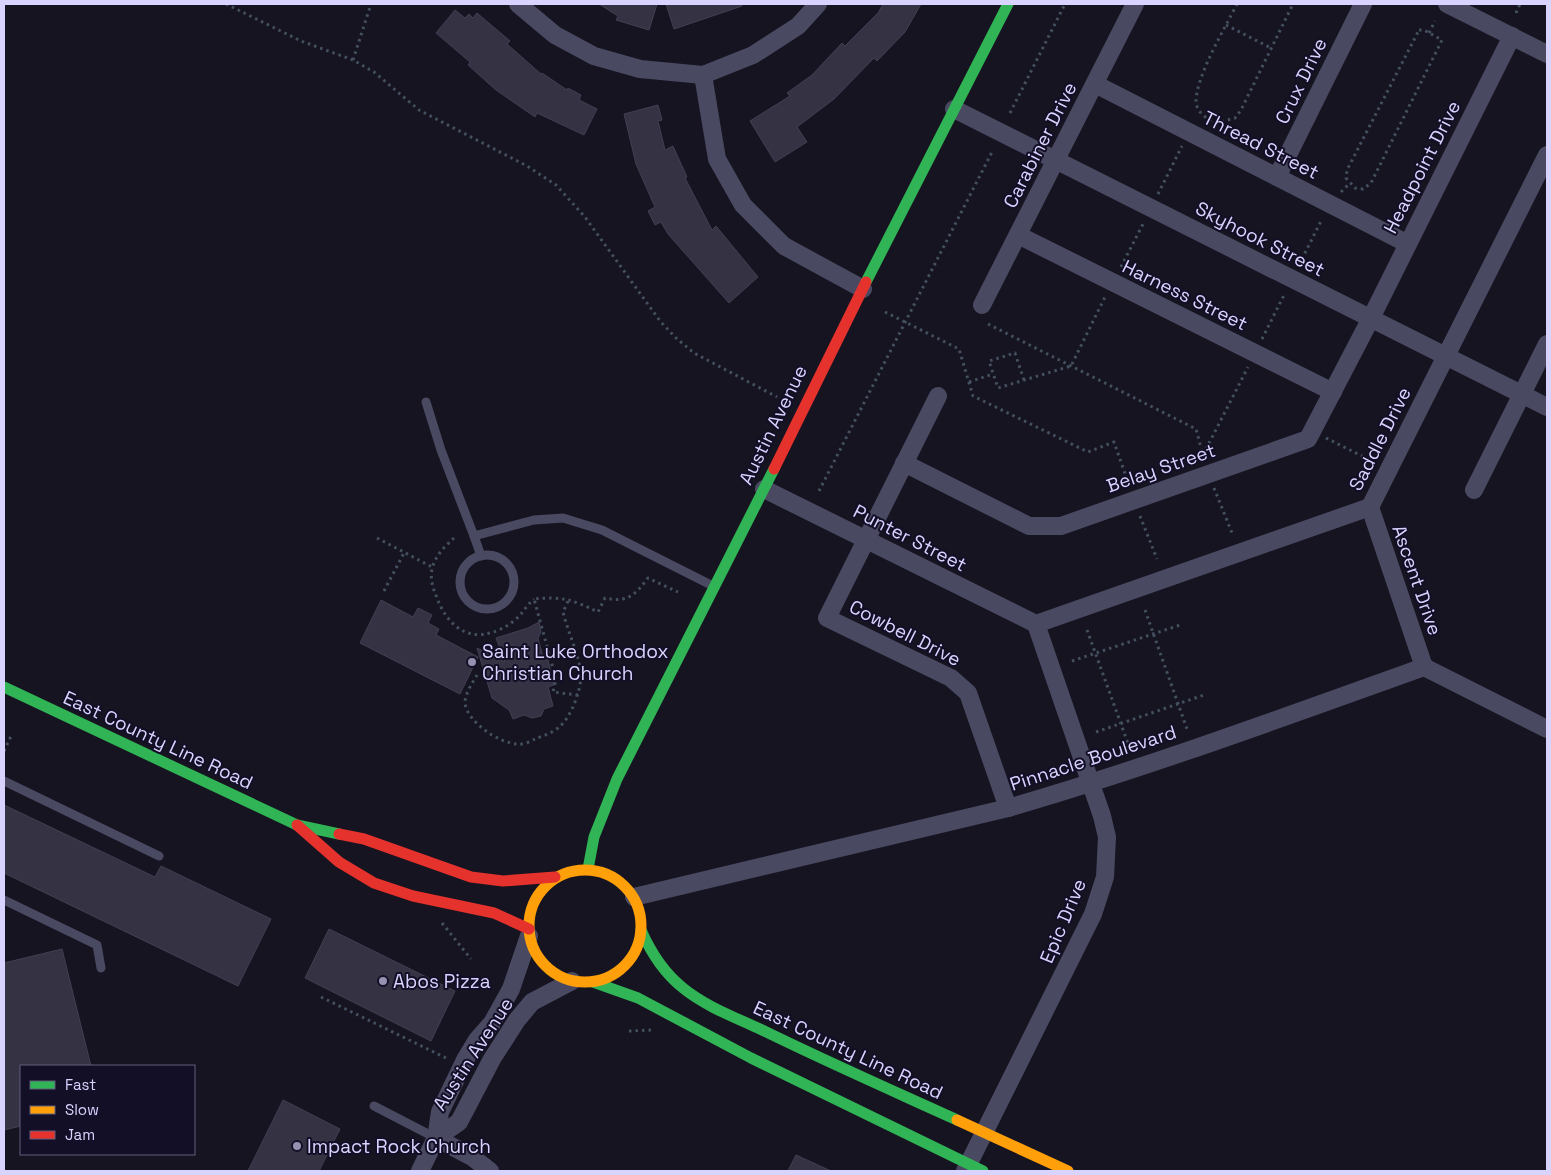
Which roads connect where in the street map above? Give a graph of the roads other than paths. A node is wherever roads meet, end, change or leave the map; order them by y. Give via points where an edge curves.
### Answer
1 (518, 4) edge
2 (818, 4) edge
3 (1008, 4) edge
4 (1135, 4) edge
5 (1363, 4) edge
6 (1447, 4) edge
7 (1512, 36) junction
8 (1547, 54) edge
9 (703, 75) junction
10 (1095, 84) junction
11 (954, 109) junction
12 (1547, 155) edge
13 (1056, 160) junction
14 (1277, 177) junction
15 (1018, 235) junction
16 (1408, 244) junction
17 (863, 289) junction
18 (982, 305) dead end
19 (1371, 318) junction
20 (1547, 344) edge
21 (1446, 356) junction
22 (1333, 392) junction
23 (1522, 394) junction
24 (938, 396) dead end
25 (426, 402) dead end
26 (1547, 407) edge
27 (904, 463) junction
28 (764, 489) junction
29 (1474, 490) dead end
30 (1370, 508) junction
31 (474, 536) junction
32 (866, 539) junction
33 (481, 556) junction
34 (716, 587) junction
35 (1036, 624) junction
36 (1424, 667) junction
37 (4, 686) edge
38 (1547, 729) edge
39 (4, 781) edge
40 (1092, 782) junction
41 (1008, 808) junction
42 (298, 825) junction
43 (160, 856) dead end
44 (588, 869) junction
45 (555, 878) junction
46 (634, 897) junction
47 (4, 900) edge
48 (641, 930) junction
49 (529, 932) junction
50 (101, 968) dead end
51 (572, 981) junction
52 (593, 982) junction
53 (374, 1106) dead end
54 (984, 1133) junction
55 (436, 1138) junction
56 (972, 1169) edge
57 (420, 1171) edge
58 (490, 1171) edge
59 (1068, 1171) edge

1 - 9 street via 555,36 594,56 640,69
2 - 9 street via 798,26 752,54
3 - 11 main road, Austin Avenue
4 - 10 street, Carabiner Drive
5 - 14 street, Crux Drive
6 - 7 street
7 - 8 street
7 - 16 street, Headpoint Drive
9 - 17 street via 717,160 743,205 784,246
10 - 13 street, Carabiner Drive
10 - 14 street, Thread Street
11 - 13 street, Skyhook Street
11 - 17 main road, Austin Avenue
12 - 21 street, Saddle Drive
13 - 15 street, Carabiner Drive
13 - 19 street, Skyhook Street
14 - 16 street, Thread Street
15 - 18 street, Carabiner Drive
15 - 22 street, Harness Street
16 - 19 street, Headpoint Drive
17 - 28 main road, Austin Avenue
19 - 21 street, Skyhook Street
19 - 22 street, Belay Street
20 - 23 street
21 - 23 street, Skyhook Street
21 - 30 street, Saddle Drive
22 - 27 street, Belay Street via 1308,439 1061,526 1029,526
23 - 26 street, Skyhook Street
23 - 29 street
24 - 27 street, Cowbell Drive
25 - 31 lane
27 - 32 street, Cowbell Drive
28 - 32 street, Punter Street
28 - 34 main road, Austin Avenue
30 - 35 street, Saddle Drive
30 - 36 street, Ascent Drive
31 - 33 lane
31 - 34 lane via 534,520 563,518 602,530
32 - 35 street, Punter Street
32 - 41 street, Cowbell Drive via 827,618 951,678 968,693
33 - 33 lane via 490,555 506,562 514,578 511,596 505,603 488,609 471,603 461,589 462,572 473,559
34 - 44 main road, Austin Avenue via 617,779 594,837
35 - 40 street, Epic Drive
36 - 38 street
36 - 40 street, Pinnacle Boulevard
37 - 42 main road, East County Line Road
39 - 43 lane
40 - 41 street, Pinnacle Boulevard
40 - 54 street, Epic Drive via 1107,837 1105,877 1093,914
41 - 46 street, Pinnacle Boulevard
42 - 45 main road, East County Line Road via 364,839 471,877 503,882
42 - 49 main road, East County Line Road via 324,852 348,870 387,888 496,914
44 - 45 main road
44 - 46 main road via 619,880
45 - 49 main road via 533,903
46 - 48 main road
47 - 50 lane via 97,945
48 - 52 main road via 640,940 630,960 614,974
48 - 54 main road, East County Line Road via 664,971 684,990 778,1038
49 - 51 main road via 532,946 544,965
49 - 55 street, Austin Avenue via 511,989 492,1023 464,1060 440,1112
51 - 52 main road
51 - 55 street, Austin Avenue via 532,1002 492,1058 459,1122
52 - 56 main road via 644,1001
53 - 55 lane
54 - 56 street, Epic Drive
54 - 59 main road, East County Line Road
55 - 57 street, Austin Avenue
55 - 58 street via 472,1157

